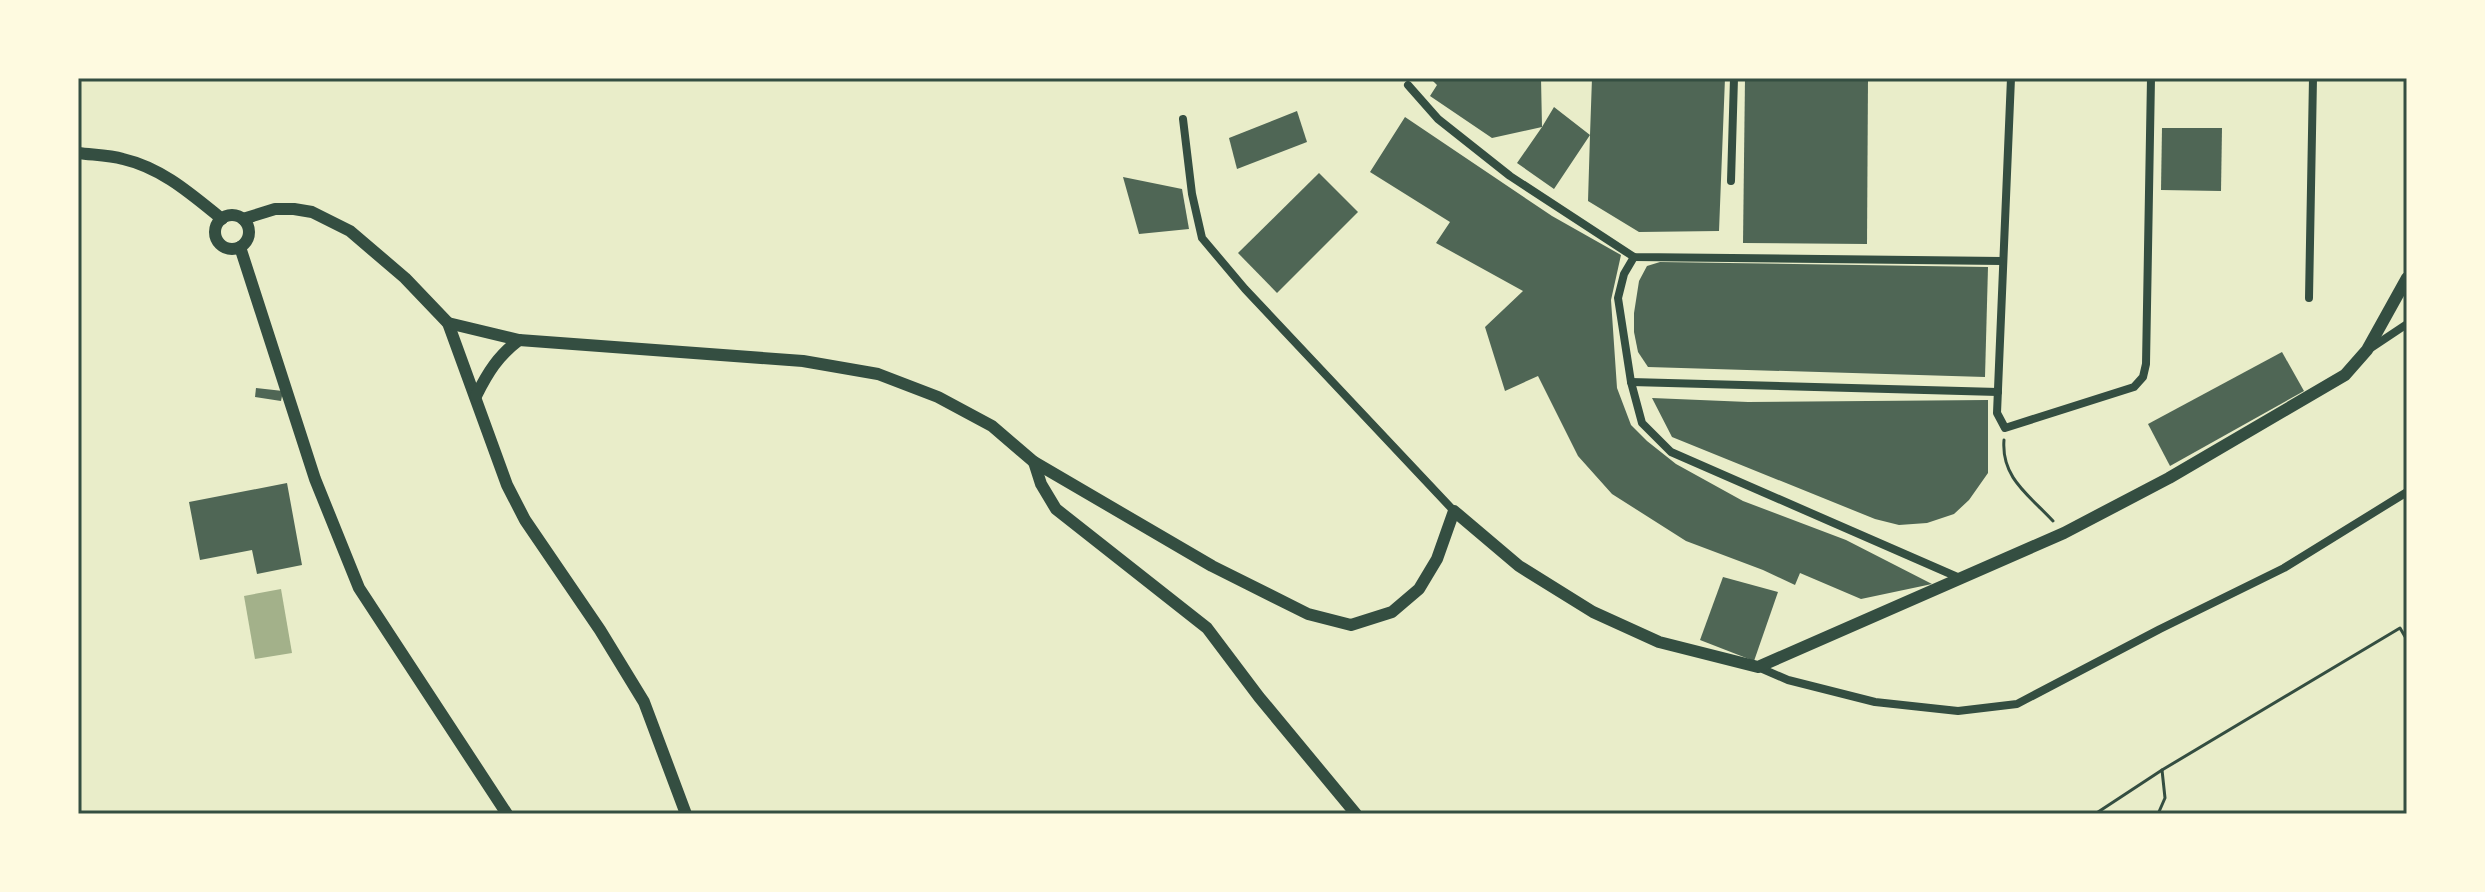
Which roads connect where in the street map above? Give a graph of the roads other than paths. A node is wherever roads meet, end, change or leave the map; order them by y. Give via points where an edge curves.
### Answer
1 (1734, 78) edge
2 (2011, 78) edge
3 (2151, 78) edge
4 (2313, 78) edge
5 (1408, 85) dead end
6 (1183, 119) dead end
7 (78, 153) edge
8 (1731, 181) dead end
9 (275, 209) junction
10 (222, 219) junction
11 (243, 219) junction
12 (249, 234) junction
13 (240, 247) junction
14 (1634, 257) junction
15 (2002, 261) junction
16 (2407, 278) edge
17 (2309, 298) dead end
18 (448, 323) junction
19 (2407, 324) edge
20 (519, 340) junction
21 (2367, 350) junction
22 (1631, 382) junction
23 (1998, 392) junction
24 (476, 396) junction
25 (1034, 462) junction
26 (2407, 492) edge
27 (1454, 511) junction
28 (1962, 579) junction
29 (1758, 667) junction
30 (507, 814) edge
31 (686, 814) edge
32 (1356, 814) edge

1 - 8 street
2 - 15 street
3 - 23 street via 2143,377 2134,387 2005,428 1997,413
4 - 17 street
5 - 14 street via 1438,119 1510,176
6 - 27 street via 1202,238
7 - 10 street via 151,168
9 - 11 street
9 - 12 street
9 - 18 street via 312,212 350,231
10 - 11 street
10 - 13 street via 216,228 220,244
11 - 12 street
12 - 13 street
13 - 30 street via 315,479 359,588
14 - 15 street
14 - 22 street via 1618,298
15 - 23 street
16 - 21 street
18 - 20 street
18 - 24 street
19 - 21 street
20 - 24 street via 502,353
20 - 25 street via 803,361 878,374 992,426
21 - 28 street via 2345,375 2169,478
22 - 23 street
22 - 28 street via 1642,423 1671,452
24 - 31 street via 525,520 644,702
25 - 27 street via 1266,595 1351,625 1392,612 1419,589 1437,559
25 - 32 street via 1056,509 1207,628
26 - 29 street via 2284,568 2017,704 1958,711 1875,702
27 - 29 street via 1519,566 1593,612 1659,642
28 - 29 street

